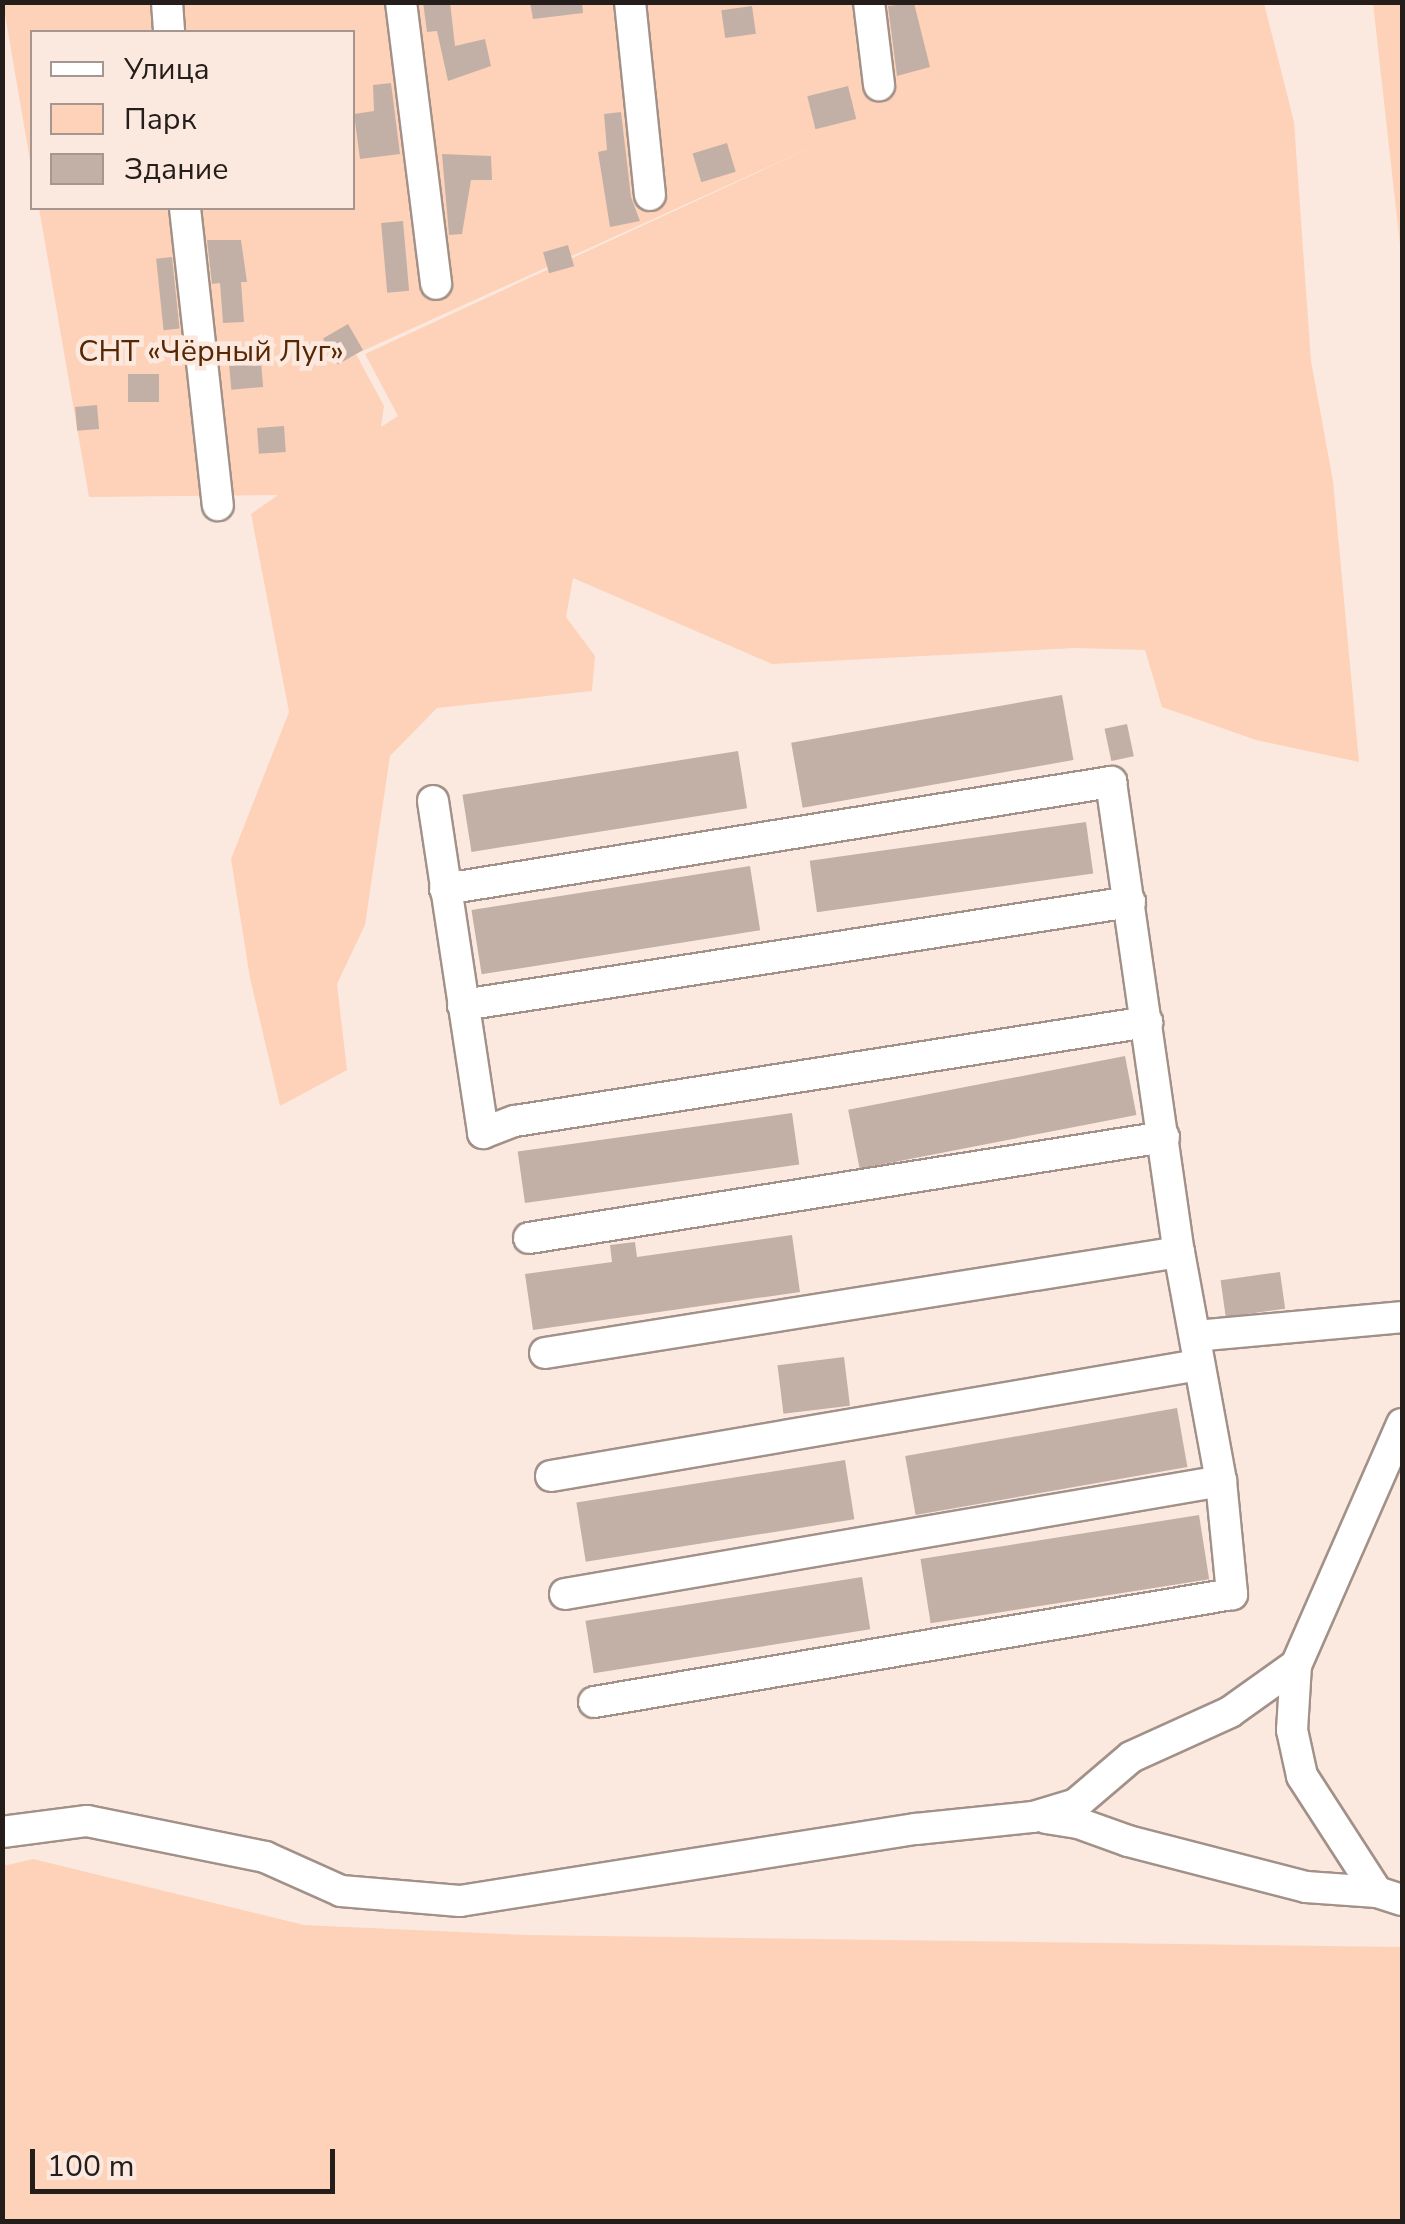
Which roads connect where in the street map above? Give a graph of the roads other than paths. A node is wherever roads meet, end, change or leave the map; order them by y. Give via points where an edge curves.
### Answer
1 (167, 2) edge
2 (401, 2) edge
3 (630, 2) edge
4 (869, 2) edge
5 (170, 30) edge
6 (879, 85) dead end
7 (650, 195) dead end
8 (186, 210) edge
9 (436, 284) dead end
10 (218, 505) dead end
11 (432, 800) dead end
12 (444, 890) junction
13 (1130, 902) junction
14 (463, 1005) junction
15 (1146, 1022) junction
16 (1164, 1137) junction
17 (528, 1238) dead end
18 (1179, 1252) junction
19 (1402, 1316) edge
20 (1197, 1350) junction
21 (545, 1353) dead end
22 (1402, 1424) edge
23 (552, 1476) dead end
24 (1221, 1481) junction
25 (565, 1594) dead end
26 (1296, 1665) junction
27 (594, 1702) dead end
28 (1033, 1817) junction
29 (2, 1832) edge
30 (1390, 1896) edge

1 - 5 street
2 - 9 street
3 - 7 street
4 - 6 street
8 - 10 street
11 - 12 street
12 - 13 street via 1111,782
12 - 14 street
13 - 14 street
13 - 15 street
14 - 15 street via 483,1133 515,1121
15 - 16 street
16 - 17 street
16 - 18 street
18 - 20 street
18 - 21 street
19 - 20 street via 1280,1330
20 - 23 street
20 - 24 street
22 - 26 street
24 - 25 street
24 - 27 street via 1232,1594
26 - 28 street via 1230,1712 1131,1757 1076,1804
26 - 30 street via 1292,1730 1302,1776
28 - 29 street via 916,1829 460,1901 341,1892 265,1857 87,1821
28 - 30 street via 1078,1822 1306,1887

